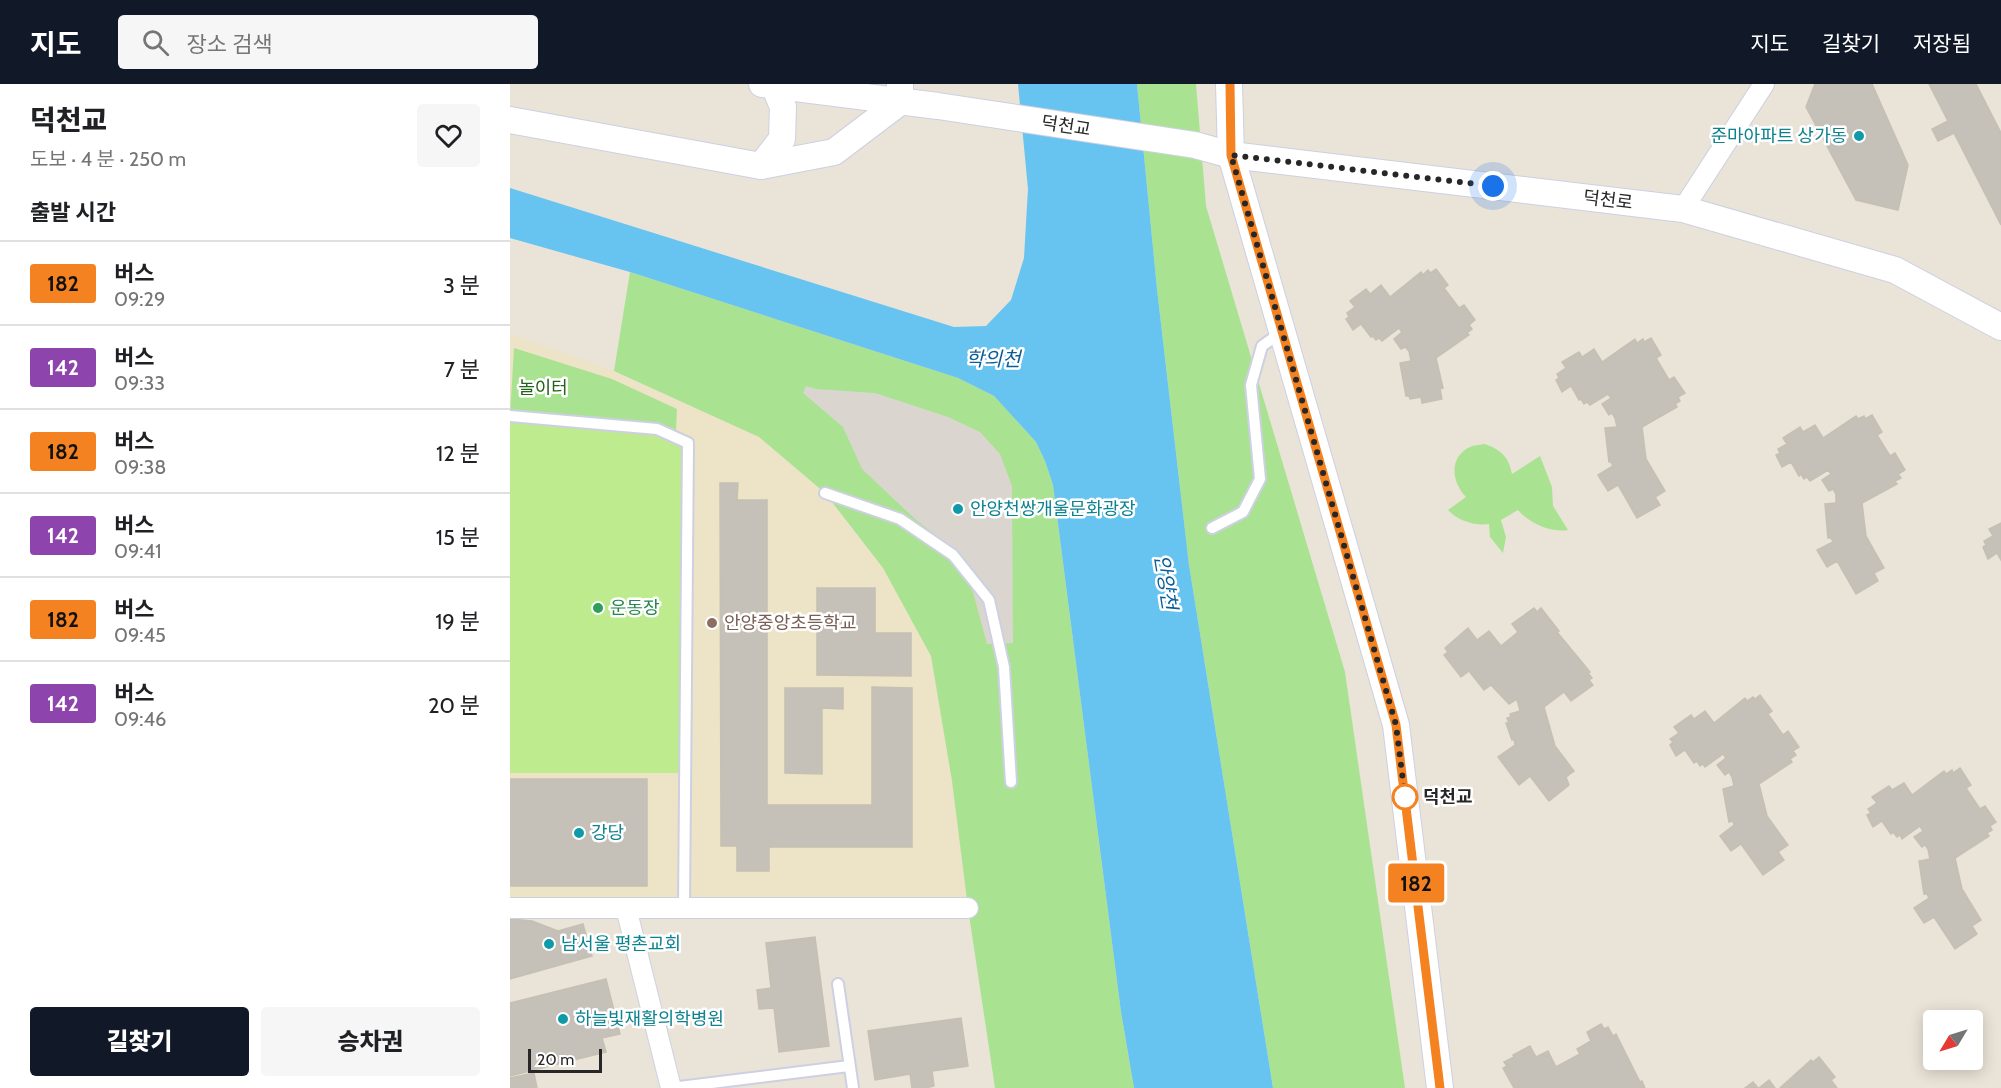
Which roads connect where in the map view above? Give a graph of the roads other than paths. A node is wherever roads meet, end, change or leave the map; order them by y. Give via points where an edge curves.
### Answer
1 (1230, 84) edge
2 (1764, 84) edge
3 (768, 85) edge
4 (900, 93) edge
5 (510, 120) edge
6 (1195, 146) joint
7 (1231, 155) junction
8 (761, 166) junction
9 (1683, 209) junction
10 (2001, 327) edge
11 (1283, 330) junction
12 (510, 416) edge
13 (825, 493) dead end
14 (1212, 528) dead end
15 (1011, 782) dead end
16 (510, 908) edge
17 (626, 908) junction
18 (684, 908) junction
19 (968, 908) dead end
20 (838, 984) dead end
21 (849, 1066) junction
22 (671, 1088) edge
23 (853, 1088) edge
24 (1440, 1088) edge

1 - 7 street
2 - 9 street
3 - 4 street
3 - 8 street via 783,107 782,139
4 - 6 street, 덕천교 via 938,106
4 - 8 street via 834,152
5 - 8 street
6 - 7 street, 덕천로
7 - 9 street, 덕천로
7 - 11 street
9 - 10 street, 덕천로 via 1894,270
11 - 14 lane via 1262,346 1251,385 1260,479 1243,512
11 - 24 street via 1396,725
12 - 18 lane via 657,429 688,443
13 - 15 lane via 900,519 953,555 989,600 1004,667
16 - 17 street
17 - 18 street
17 - 22 street
18 - 19 street
20 - 21 lane
21 - 22 lane
21 - 23 lane

